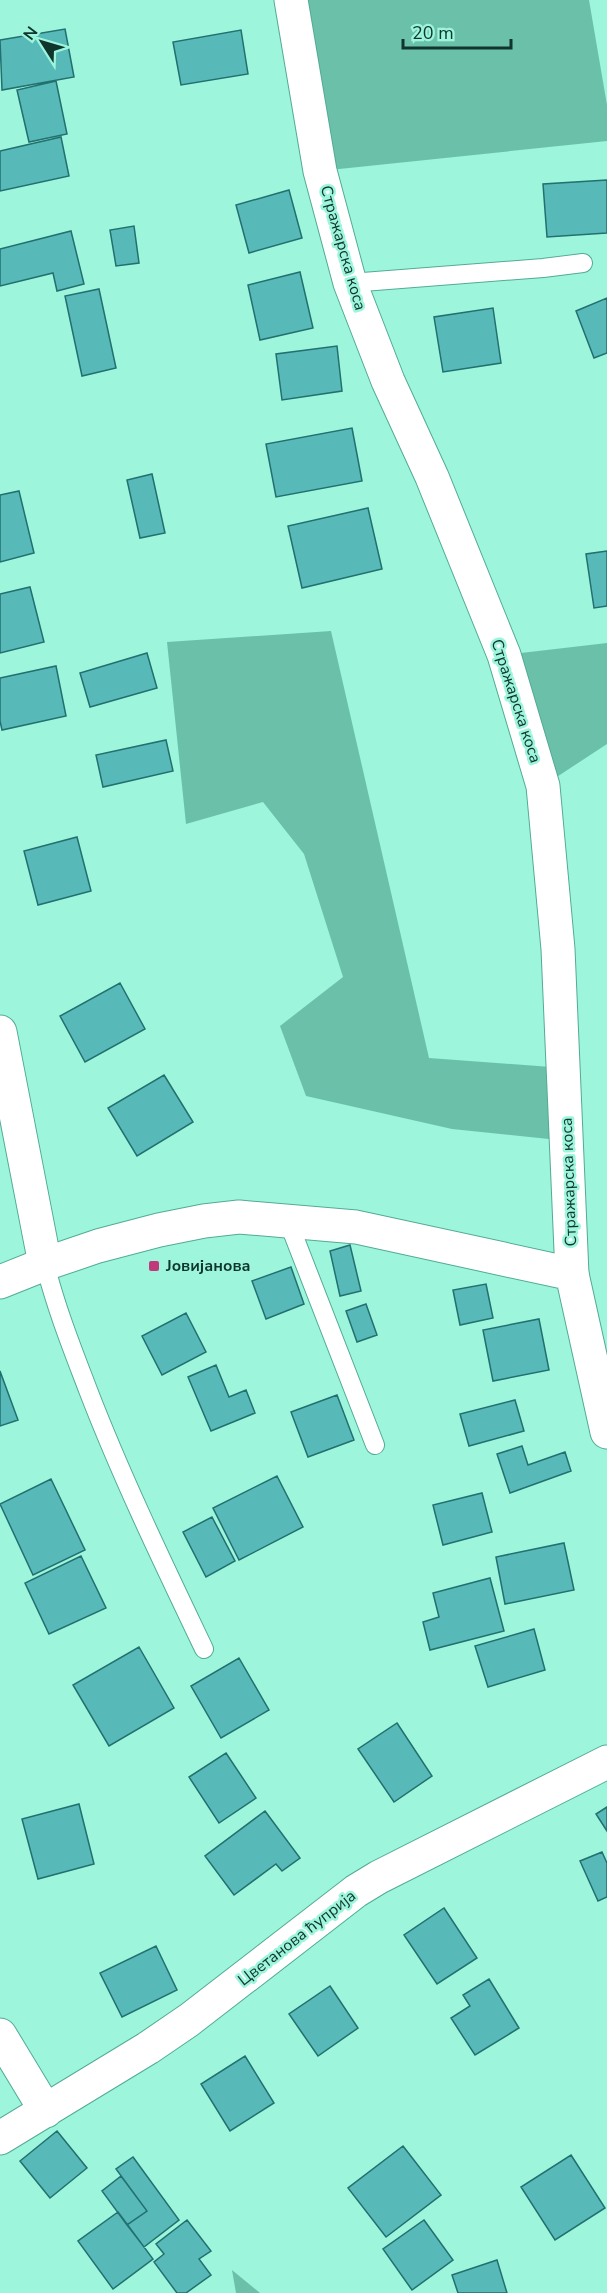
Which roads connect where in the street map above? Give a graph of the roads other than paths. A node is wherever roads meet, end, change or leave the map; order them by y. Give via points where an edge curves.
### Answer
1 (291, 0) edge
2 (583, 263) dead end
3 (350, 283) junction
4 (0, 1032) edge
5 (288, 1221) junction
6 (45, 1264) junction
7 (572, 1275) junction
8 (0, 1282) edge
9 (607, 1432) edge
10 (375, 1445) dead end
11 (204, 1649) dead end
12 (607, 1762) edge
13 (0, 2035) edge
14 (46, 2111) junction
15 (0, 2138) edge

1 - 3 street, Стражарска коса via 320,171
2 - 3 lane
3 - 7 street, Стражарска коса via 387,381 436,487 504,655 543,786 558,949
4 - 6 street
5 - 6 street via 240,1217 204,1221 98,1246
5 - 7 street via 356,1227
5 - 10 lane
6 - 8 street
6 - 11 lane via 56,1307 103,1428
7 - 9 street, Стражарска коса
12 - 14 street, Цветанова ћуприја via 379,1876 189,2020
13 - 14 street
14 - 15 street, Цветанова ћуприја

